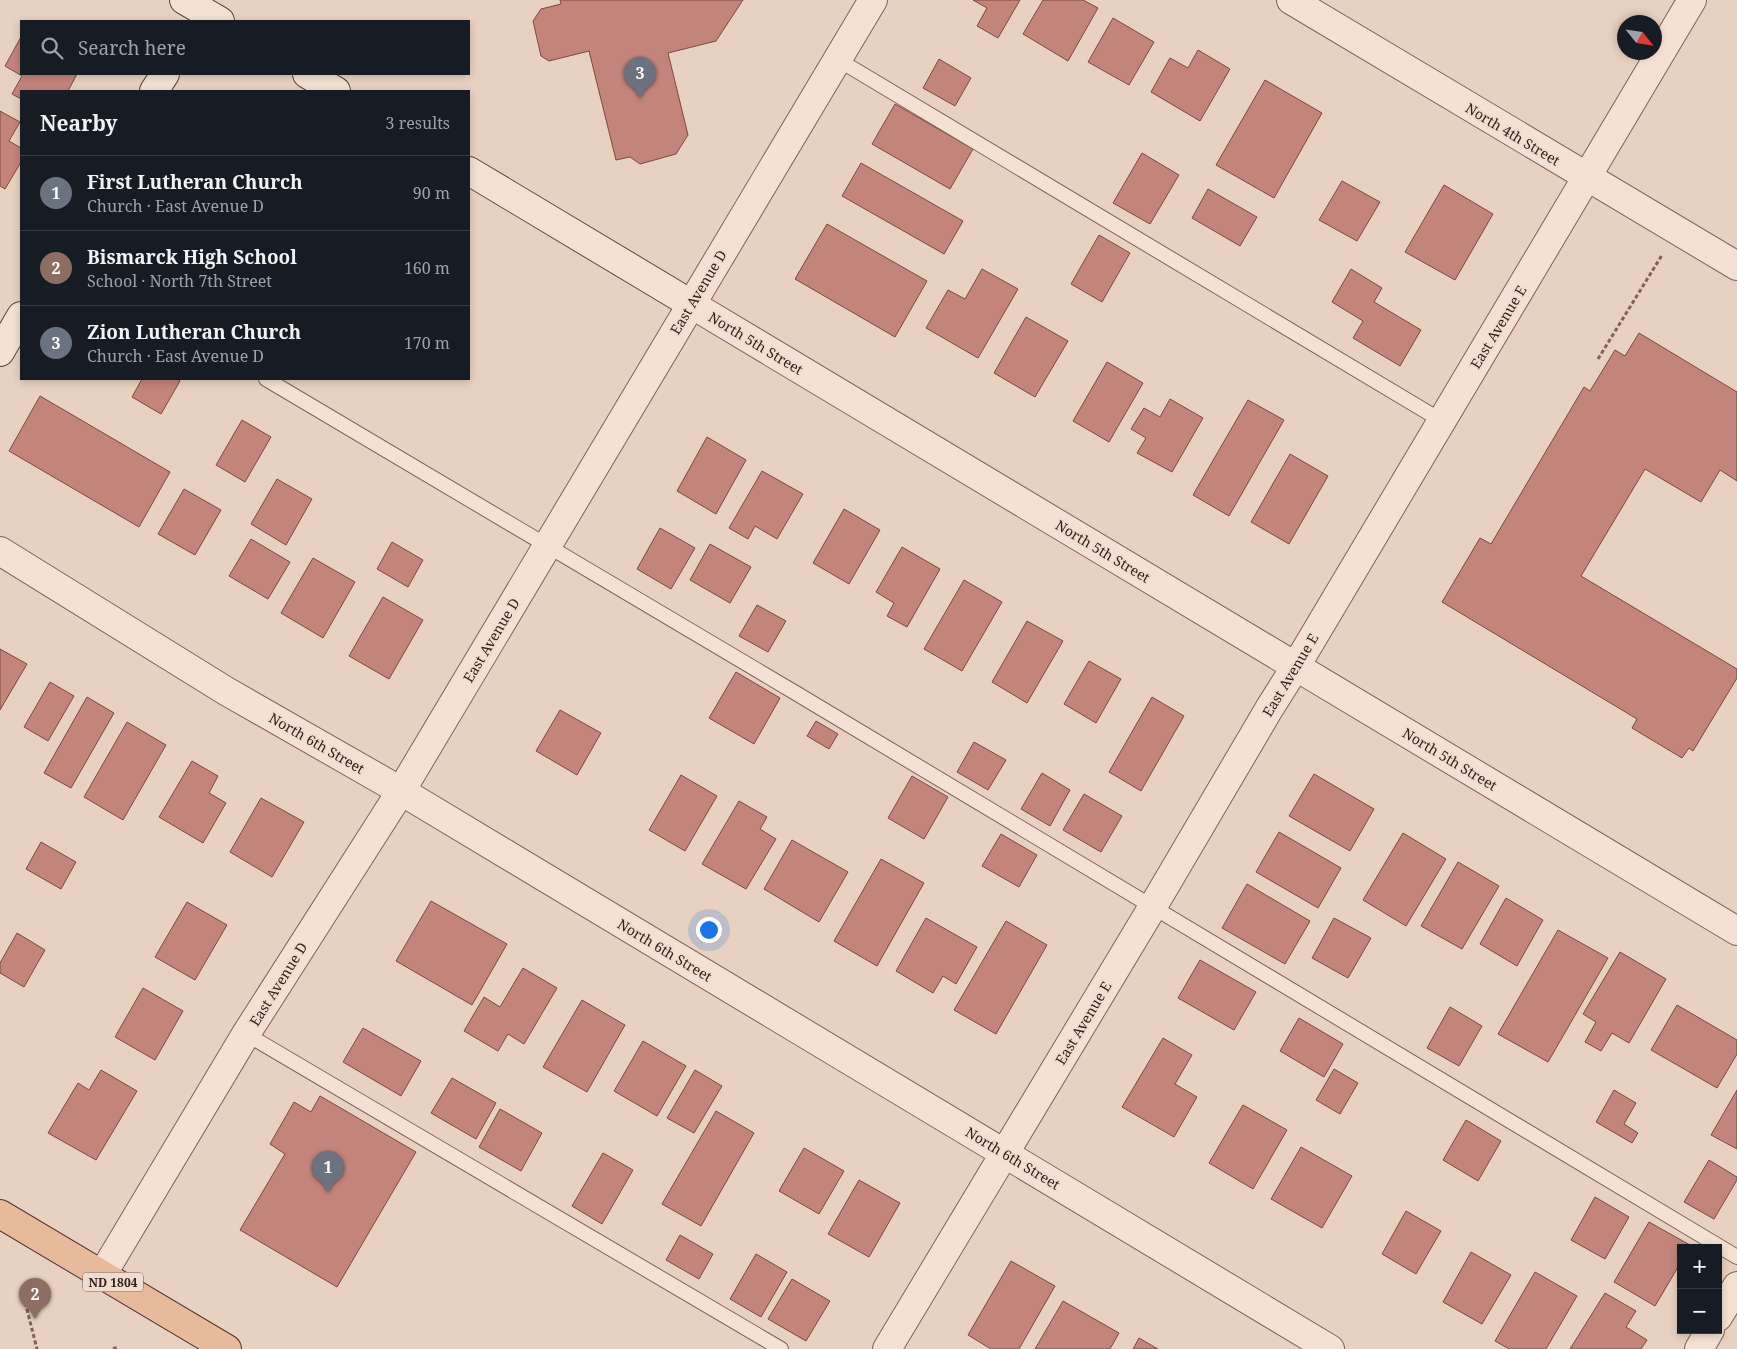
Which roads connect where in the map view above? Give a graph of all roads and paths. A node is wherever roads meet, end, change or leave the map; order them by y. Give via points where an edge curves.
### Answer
1 (872, 0) edge
2 (1291, 0) edge
3 (1692, 0) edge
4 (838, 59) junction
5 (164, 75) edge
6 (309, 75) edge
7 (155, 90) edge
8 (334, 90) edge
9 (470, 172) edge
10 (1586, 177) junction
11 (1676, 230) junction
12 (1737, 266) edge
13 (691, 304) junction
14 (20, 318) edge
15 (0, 352) edge
16 (1598, 359) dead end
17 (268, 380) edge
18 (1442, 421) junction
19 (547, 546) junction
20 (0, 551) edge
21 (1296, 666) junction
22 (401, 791) junction
23 (1152, 908) junction
24 (1737, 931) edge
25 (246, 1034) junction
26 (1005, 1153) junction
27 (0, 1214) edge
28 (1737, 1258) edge
29 (102, 1275) junction
30 (1737, 1286) edge
31 (22, 1290) dead end
32 (1722, 1310) edge
33 (1708, 1334) edge
34 (118, 1347) dead end
35 (37, 1349) edge
36 (113, 1349) edge
37 (227, 1349) edge
38 (781, 1349) edge
39 (887, 1349) edge
40 (1330, 1349) edge
41 (1699, 1349) edge

1 - 4 street, East Avenue D
2 - 10 street, North 4th Street
3 - 10 street, East Avenue E
4 - 13 street, East Avenue D
4 - 18 lane
5 - 7 street
6 - 8 street
9 - 13 street, North 5th Street
10 - 11 street, North 4th Street
10 - 18 street, East Avenue E
11 - 12 street, North 4th Street
11 - 16 path
13 - 19 street, East Avenue D
13 - 21 street, North 5th Street
14 - 15 street
17 - 19 lane
18 - 21 street, East Avenue E
19 - 22 street, East Avenue D
19 - 23 lane
20 - 22 street, North 6th Street via 226,691
21 - 23 street, East Avenue E
21 - 24 street, North 5th Street
22 - 25 street, East Avenue D
22 - 26 street, North 6th Street
23 - 26 street, East Avenue E
23 - 28 lane
25 - 29 street, East Avenue D
25 - 38 lane
26 - 39 street, East Avenue E
26 - 40 street, North 6th Street
27 - 29 main road, ND 1804
29 - 37 main road, ND 1804
30 - 32 street
31 - 35 path
33 - 41 street
34 - 36 path

